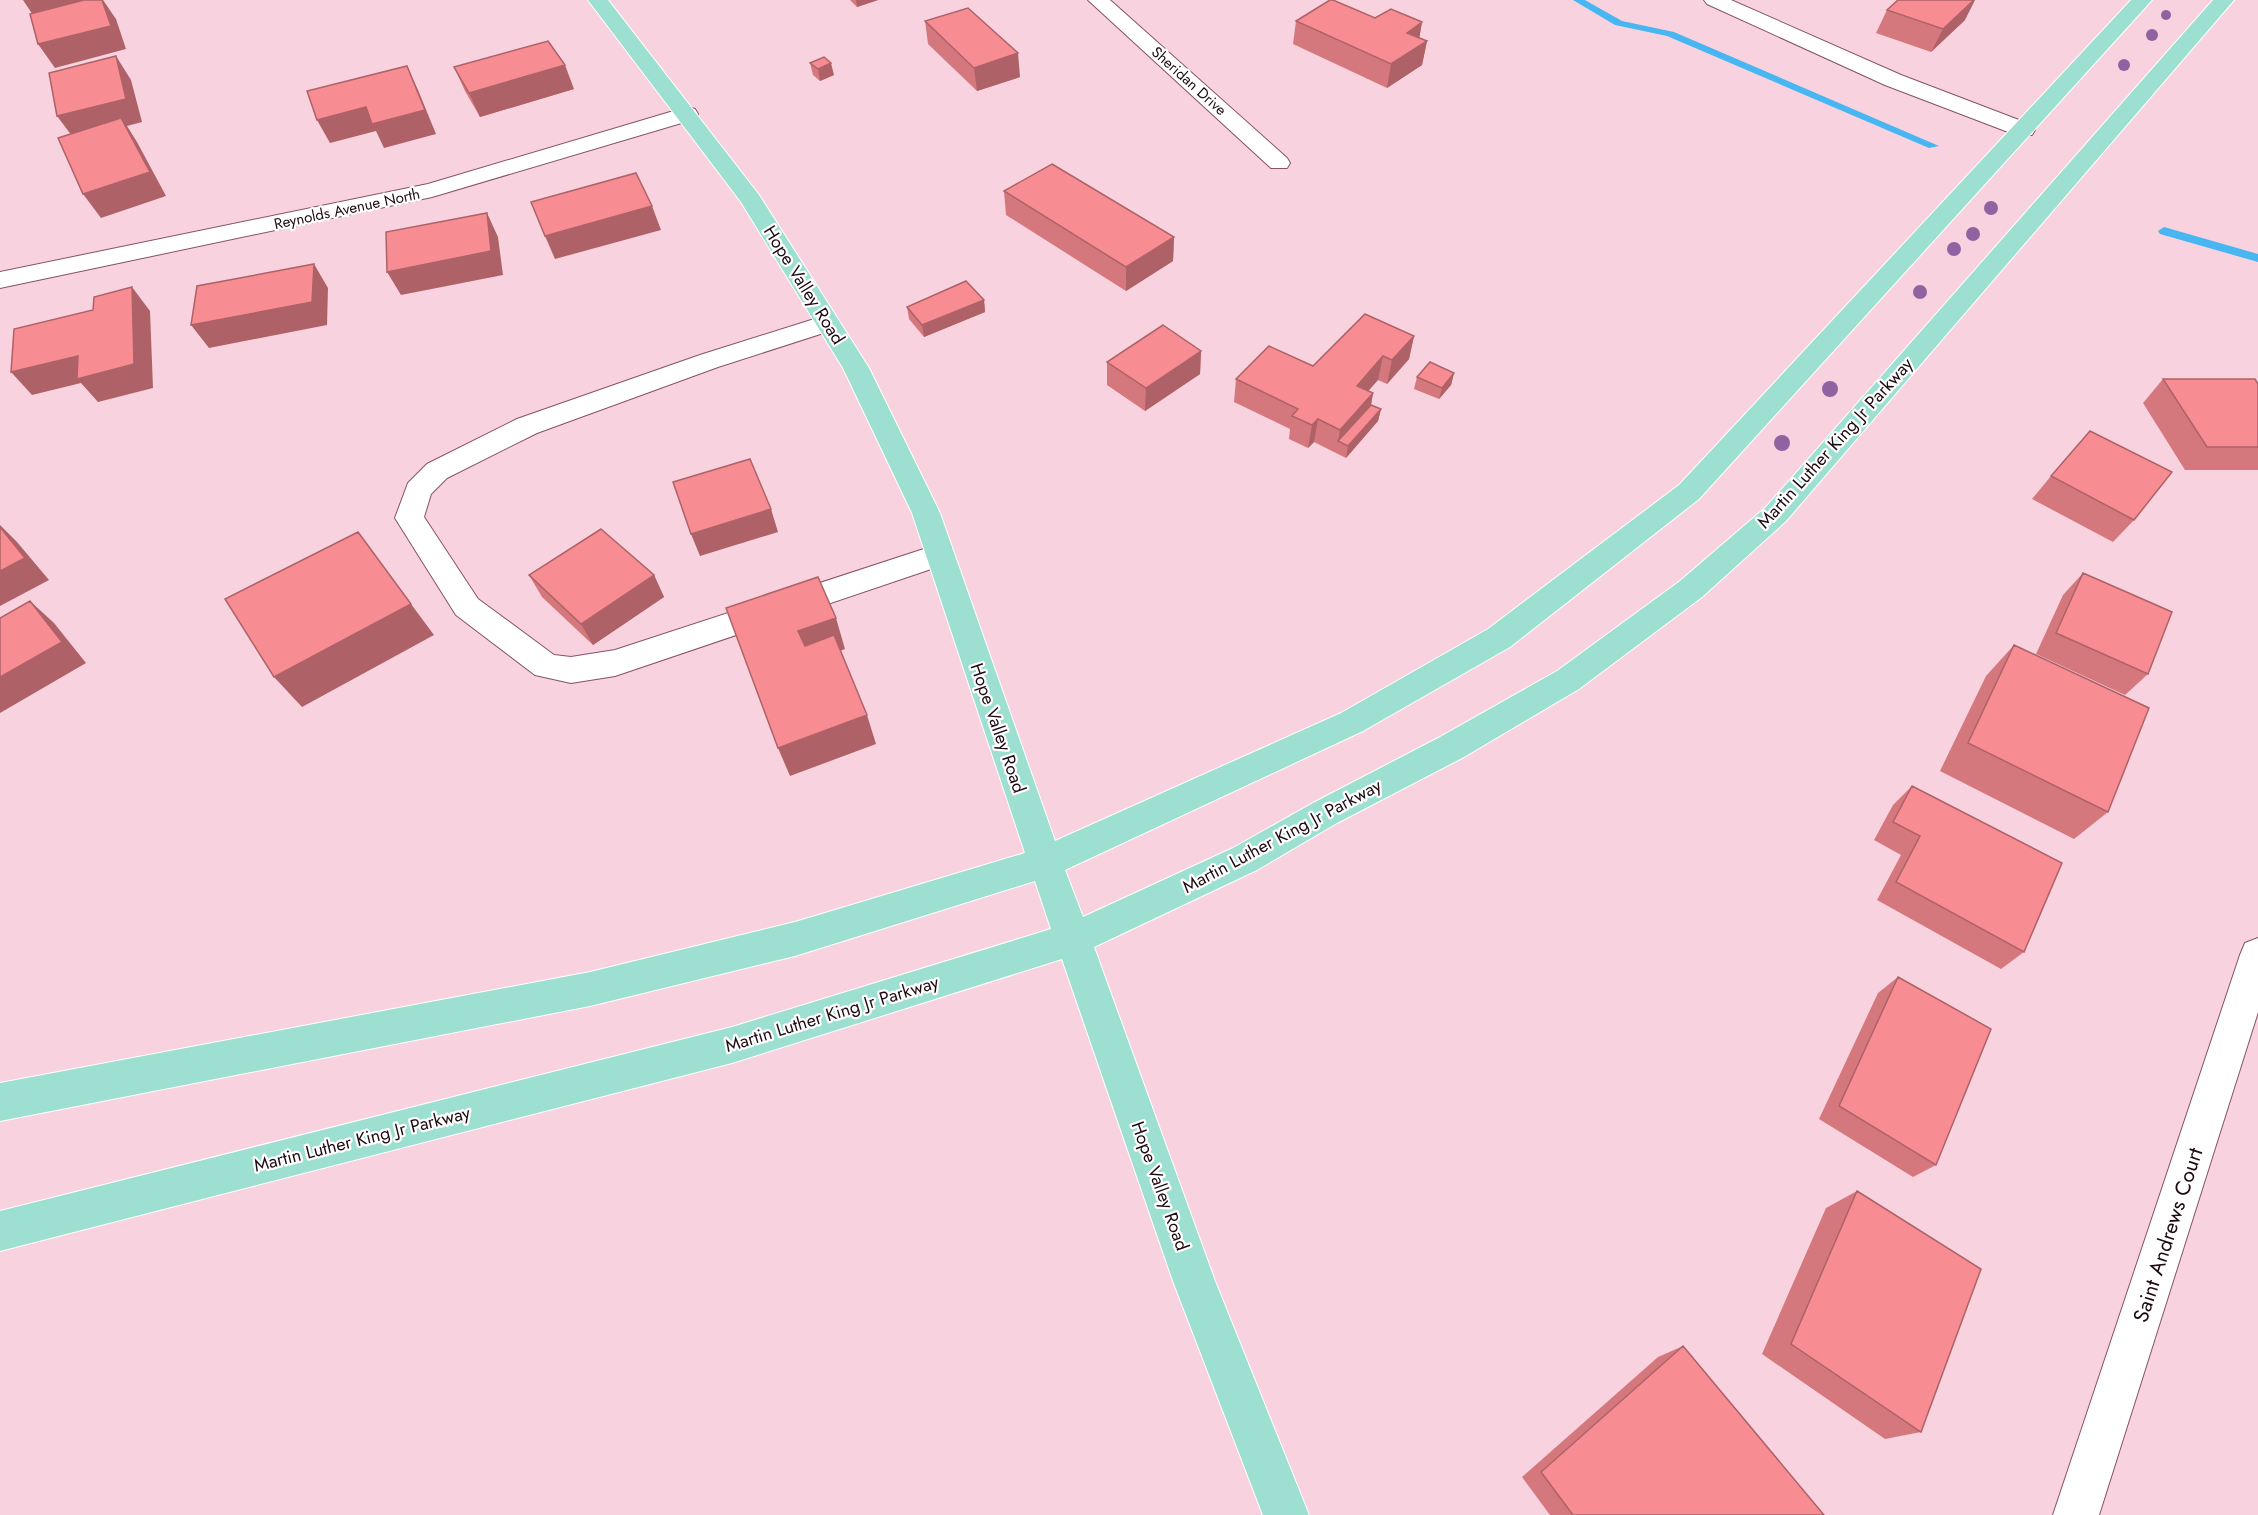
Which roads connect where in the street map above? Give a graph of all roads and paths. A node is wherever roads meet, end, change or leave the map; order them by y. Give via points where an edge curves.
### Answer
1 (598, 0) edge
2 (1098, 0) edge
3 (1714, 0) edge
4 (2142, 0) edge
5 (2224, 0) edge
6 (687, 114) junction
7 (2024, 130) junction
8 (1280, 163) dead end
9 (0, 280) edge
10 (827, 323) junction
11 (939, 555) junction
12 (1046, 862) junction
13 (1074, 939) junction
14 (2258, 955) edge
15 (0, 1102) edge
16 (0, 1231) edge
17 (1286, 1515) edge
18 (2076, 1515) edge

1 - 6 main road, Hope Valley Road
2 - 8 street, Sheridan Drive
3 - 7 street via 1893,80
4 - 7 main road
5 - 13 main road, Martin Luther King Jr Parkway via 1776,514 1691,589 1568,680 1452,747 1245,859
6 - 9 street, Reynolds Avenue North via 432,190
6 - 10 main road, Hope Valley Road via 751,200
7 - 12 main road via 1689,492 1499,638 1352,722
10 - 11 main road, Hope Valley Road via 856,368 926,513
10 - 11 street via 527,426 436,471 418,490 409,518 467,607 546,666 571,669 615,663
11 - 12 main road, Hope Valley Road
12 - 13 main road, Hope Valley Road
12 - 15 main road via 795,939 590,989
13 - 16 main road, Martin Luther King Jr Parkway via 732,1046
13 - 17 main road, Hope Valley Road via 1194,1281
14 - 18 street, Saint Andrews Court

